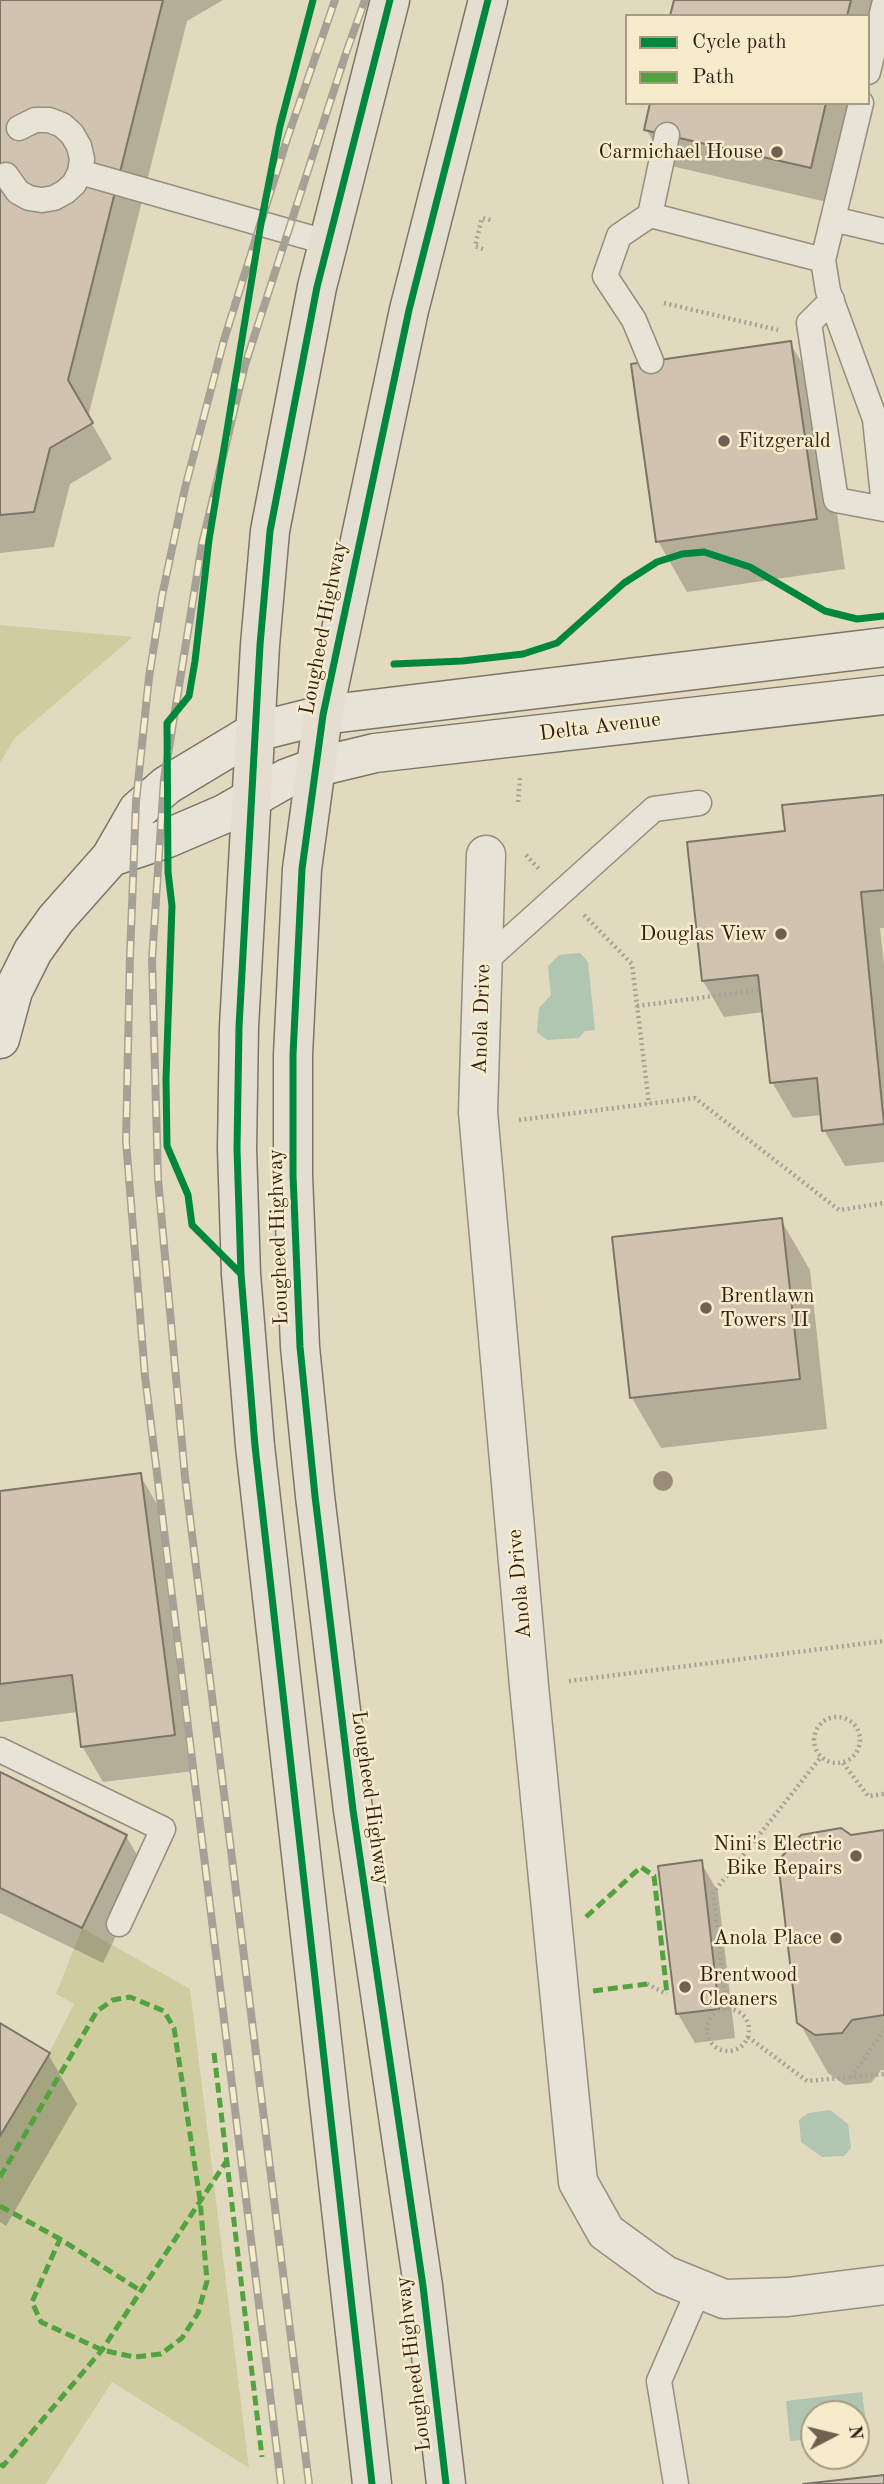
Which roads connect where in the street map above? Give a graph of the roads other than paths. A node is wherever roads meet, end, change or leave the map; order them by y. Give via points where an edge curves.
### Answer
1 (390, 0) edge
2 (488, 0) edge
3 (884, 5) edge
4 (870, 64) edge
5 (861, 105) edge
6 (19, 128) dead end
7 (667, 135) dead end
8 (80, 172) junction
9 (6, 175) dead end
10 (650, 215) junction
11 (833, 219) junction
12 (884, 231) edge
13 (329, 243) junction
14 (823, 260) junction
15 (832, 300) junction
16 (651, 361) dead end
17 (884, 508) edge
18 (884, 647) edge
19 (884, 695) edge
20 (323, 715) junction
21 (255, 733) junction
22 (317, 767) junction
23 (252, 797) junction
24 (699, 803) dead end
25 (485, 855) dead end
26 (111, 857) junction
27 (484, 962) junction
28 (0, 1039) edge
29 (0, 1750) edge
30 (119, 1924) dead end
31 (682, 2282) junction
32 (884, 2285) edge
33 (372, 2484) edge
34 (446, 2484) edge
35 (676, 2484) edge

1 - 13 main road, Lougheed Highway
2 - 20 main road, Lougheed Highway via 410,310
3 - 4 lane
5 - 11 lane
6 - 8 lane via 35,120 62,125 79,146
7 - 10 lane
8 - 9 lane via 65,192 42,200 18,192
8 - 13 lane
10 - 14 lane
10 - 16 lane via 619,236 605,276 634,320
11 - 12 lane
11 - 14 lane
13 - 21 main road, Lougheed Highway via 275,498
14 - 15 lane
15 - 17 lane via 875,419
15 - 17 lane via 809,323 836,500
18 - 20 street
19 - 22 street, Delta Avenue via 375,753
20 - 21 street
20 - 22 main road, Lougheed Highway
21 - 23 main road, Lougheed Highway
21 - 26 street via 167,785 138,810
22 - 23 street, Delta Avenue
22 - 34 main road, Lougheed Highway via 302,869 294,1043 293,1175 300,1347 353,1810 423,2286
23 - 26 street, Delta Avenue via 213,819
23 - 33 main road, Lougheed Highway via 239,1027 241,1274 256,1459
24 - 27 lane via 654,809
25 - 27 street, Anola Drive
26 - 28 street via 33,951 13,991
27 - 31 street, Anola Drive via 478,1112 578,2182 606,2232
29 - 30 lane via 163,1829
31 - 32 street, Anola Drive via 724,2299 788,2297
31 - 35 lane via 659,2381

